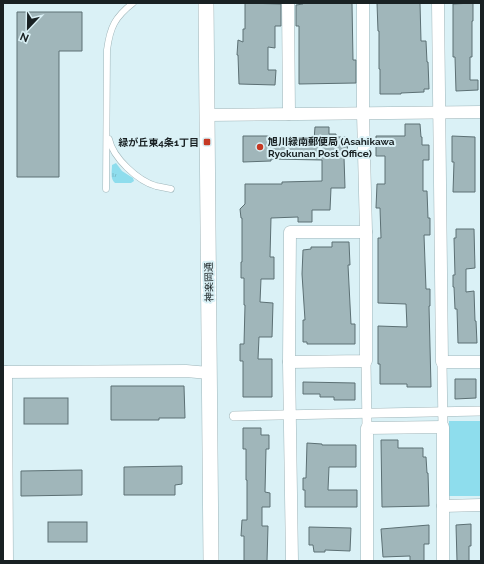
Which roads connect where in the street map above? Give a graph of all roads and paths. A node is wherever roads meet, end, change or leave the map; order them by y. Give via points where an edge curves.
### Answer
1 (133, 3) edge
2 (206, 3) edge
3 (288, 3) edge
4 (363, 3) edge
5 (438, 3) edge
6 (481, 112) edge
7 (440, 113) junction
8 (289, 114) junction
9 (363, 114) junction
10 (207, 115) junction
11 (107, 132) junction
12 (172, 188) dead end
13 (106, 189) dead end
14 (366, 232) junction
15 (366, 360) junction
16 (289, 362) junction
17 (442, 362) junction
18 (481, 362) edge
19 (4, 372) edge
20 (209, 373) junction
21 (443, 411) junction
22 (481, 411) edge
23 (367, 412) junction
24 (290, 414) junction
25 (234, 416) dead end
26 (443, 427) junction
27 (367, 428) junction
28 (481, 505) edge
29 (442, 506) junction
30 (7, 561) edge
31 (211, 561) edge
32 (292, 561) edge
33 (367, 561) edge
34 (443, 561) edge

1 - 11 lane via 119,15 109,36
2 - 10 street, 神楽岡通
3 - 8 street
4 - 9 street
5 - 7 street
6 - 7 street
7 - 9 street
7 - 17 street
8 - 9 street
8 - 10 street
9 - 14 street
10 - 20 street, 神楽岡通
11 - 12 lane via 110,145 127,168 155,186
11 - 13 lane
14 - 15 street
14 - 16 street via 290,232
15 - 16 street
15 - 23 street
16 - 24 street
17 - 18 street
17 - 21 street
19 - 20 street
19 - 30 street
20 - 31 street, 神楽岡通
21 - 22 street
21 - 23 street
21 - 26 street
23 - 24 street
23 - 27 street
24 - 25 street
24 - 32 street
26 - 27 street
26 - 29 street
27 - 33 street
28 - 29 street
29 - 34 street

